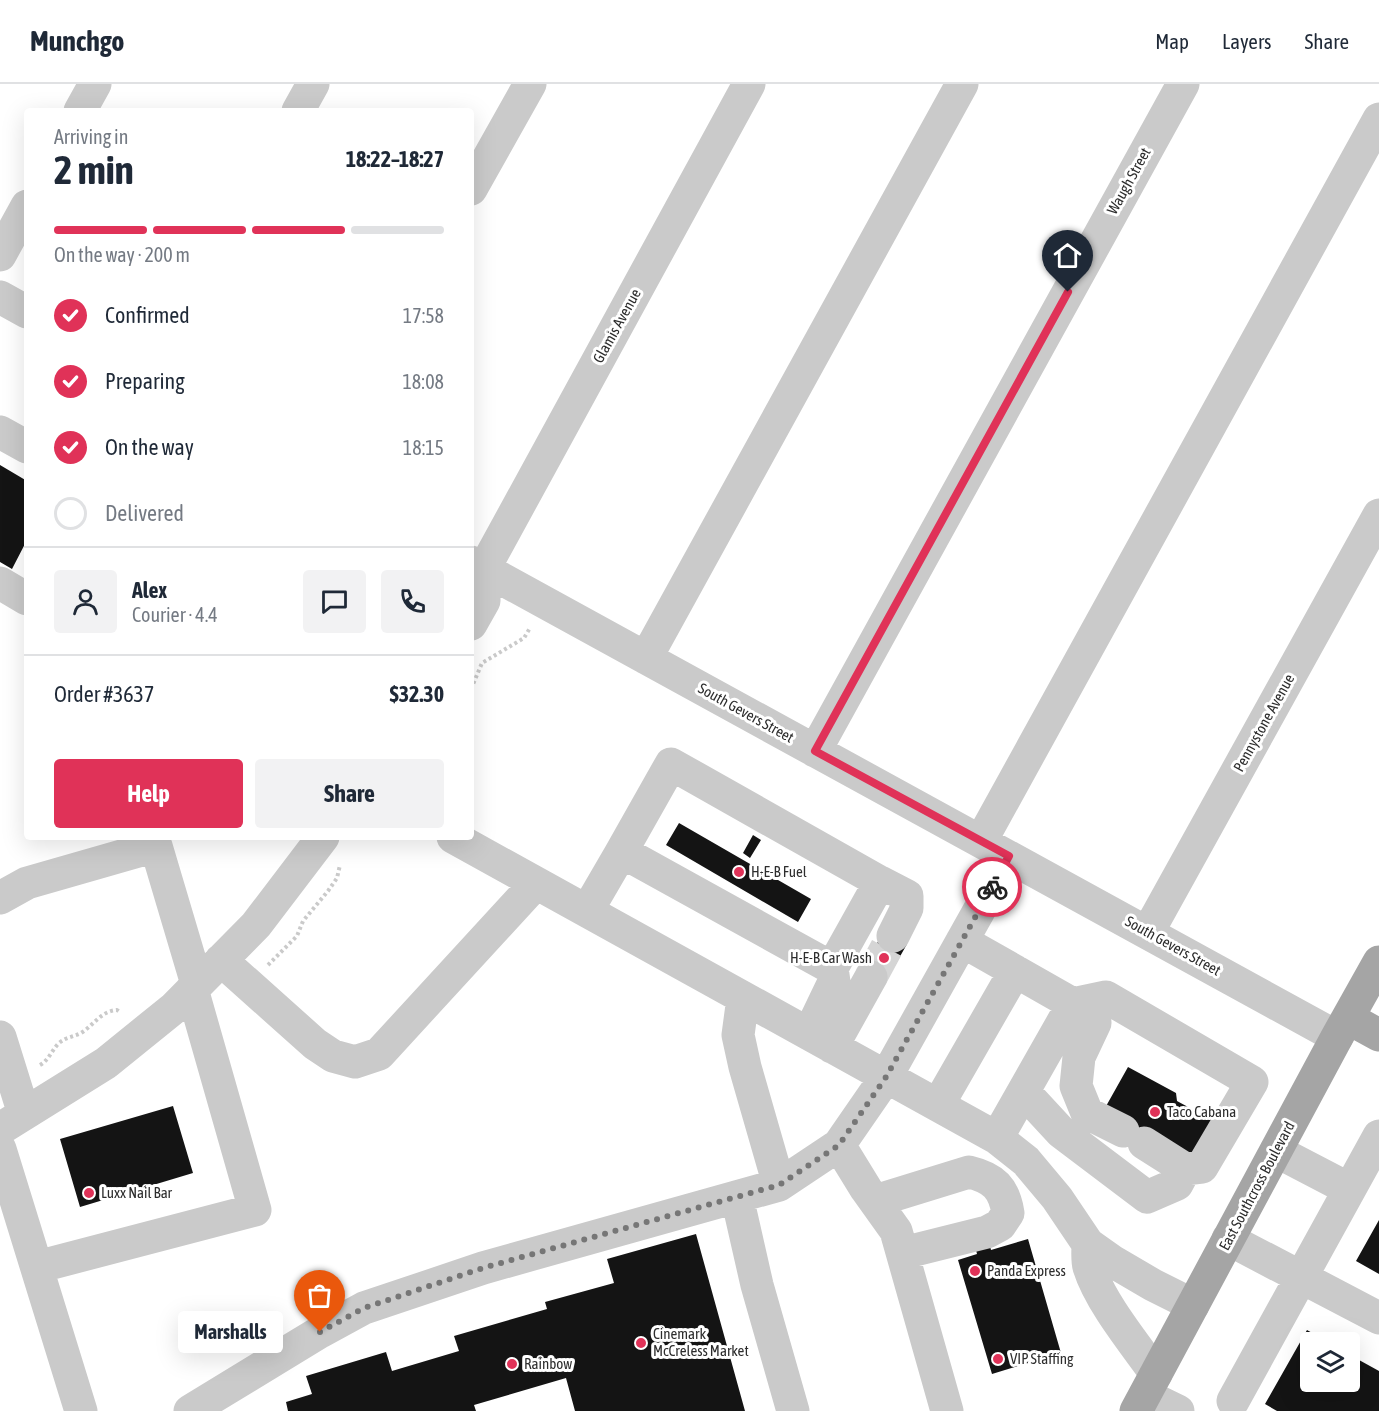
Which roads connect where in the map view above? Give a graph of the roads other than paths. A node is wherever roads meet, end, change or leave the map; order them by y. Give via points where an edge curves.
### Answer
1 (95, 84) edge
2 (313, 84) edge
3 (530, 84) edge
4 (749, 84) edge
5 (962, 84) edge
6 (1183, 84) edge
7 (82, 108) edge
8 (300, 108) edge
9 (1379, 120) edge
10 (474, 184) edge
11 (24, 211) edge
12 (0, 255) edge
13 (0, 297) edge
14 (24, 310) edge
15 (0, 432) edge
16 (24, 445) edge
17 (1379, 515) edge
18 (475, 568) edge
19 (0, 584) edge
20 (24, 597) edge
21 (474, 619) edge
22 (646, 658) junction
23 (815, 751) junction
24 (321, 840) edge
25 (458, 840) edge
26 (995, 849) junction
27 (619, 856) junction
28 (880, 882) junction
29 (536, 883) junction
30 (0, 898) edge
31 (587, 911) junction
32 (1148, 932) junction
33 (893, 936) tunnel mouth
34 (962, 941) junction
35 (220, 960) junction
36 (1379, 962) edge
37 (832, 968) junction
38 (1015, 971) junction
39 (871, 977) tunnel mouth
40 (195, 986) junction
41 (743, 998) junction
42 (1083, 1002) junction
43 (1342, 1027) junction
44 (1379, 1035) edge
45 (0, 1037) edge
46 (821, 1041) junction
47 (886, 1077) junction
48 (1024, 1092) junction
49 (938, 1106) junction
50 (12, 1121) edge
51 (1379, 1136) edge
52 (997, 1138) junction
53 (839, 1145) junction
54 (0, 1149) edge
55 (1276, 1151) junction
56 (1185, 1168) junction
57 (779, 1185) junction
58 (1349, 1189) junction
59 (737, 1197) junction
60 (875, 1201) junction
61 (1228, 1239) junction
62 (1088, 1244) junction
63 (903, 1253) junction
64 (37, 1267) junction
65 (1300, 1276) junction
66 (1193, 1305) junction
67 (1379, 1318) edge
68 (1146, 1393) edge
69 (1233, 1401) dead end
70 (81, 1411) edge
71 (190, 1411) edge
72 (793, 1411) edge
73 (947, 1411) edge
74 (1178, 1411) edge

1 - 7 street
2 - 8 street
3 - 10 street
4 - 18 street, Glamis Avenue
5 - 22 street
6 - 23 street, Waugh Street
9 - 26 street
11 - 12 street
13 - 14 street
15 - 16 street
17 - 32 street, Pennystone Avenue
18 - 21 street via 484,601
18 - 22 street, South Gevers Street
19 - 20 street
22 - 23 street, South Gevers Street
23 - 26 street, South Gevers Street
24 - 35 street via 256,925
25 - 29 street
26 - 32 street, South Gevers Street
26 - 34 street
27 - 28 street via 671,764
27 - 31 street
27 - 37 street via 636,859
28 - 33 street via 907,896 907,908
28 - 37 street
29 - 31 street
29 - 35 street via 379,1054 355,1062 333,1056 315,1044
30 - 40 street via 27,883 156,846
31 - 41 street
32 - 43 street, South Gevers Street
34 - 38 street
34 - 47 street
35 - 40 street
36 - 43 main road, East Southcross Boulevard
37 - 46 street via 834,982
38 - 42 street
38 - 49 street
39 - 46 street
40 - 50 street via 106,1063
40 - 64 street via 255,1210
41 - 46 street
41 - 57 street via 740,1046
42 - 48 street
42 - 56 street via 1095,1023 1079,1057 1076,1086 1087,1113
42 - 56 street via 1106,998 1252,1082 1202,1167
43 - 44 main road, South Gevers Street
43 - 55 main road, East Southcross Boulevard
45 - 50 street via 13,1079
46 - 47 street
47 - 49 street
47 - 53 street
48 - 52 street
48 - 56 street via 1061,1132 1147,1197 1177,1184
49 - 52 street
51 - 58 street
52 - 62 street via 1026,1161
53 - 57 street
53 - 60 street
54 - 64 street
55 - 58 street
55 - 61 main road, East Southcross Boulevard
57 - 59 street
58 - 65 street
59 - 71 street via 483,1268 364,1308
59 - 72 street
60 - 63 street via 896,1231
60 - 63 street via 969,1172 984,1176 1006,1198 1008,1213 1000,1225 987,1232
61 - 65 street
61 - 66 main road, East Southcross Boulevard
62 - 66 street
62 - 68 street via 1088,1265 1125,1331
63 - 73 street
64 - 70 street
65 - 67 street
65 - 69 street
66 - 68 main road, East Southcross Boulevard
68 - 74 street

